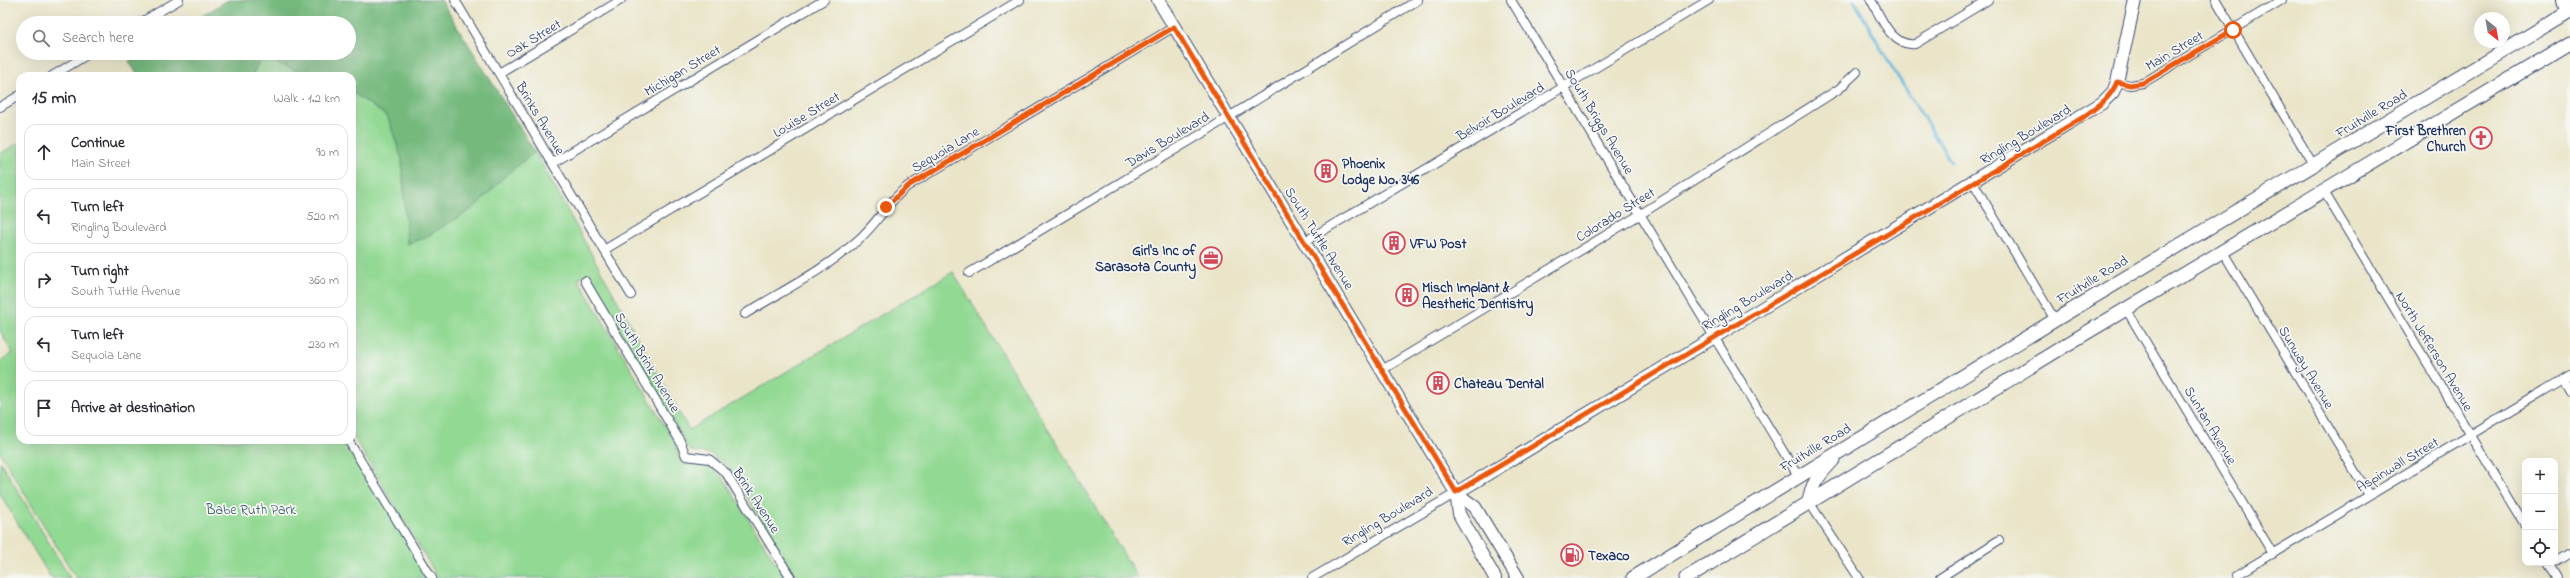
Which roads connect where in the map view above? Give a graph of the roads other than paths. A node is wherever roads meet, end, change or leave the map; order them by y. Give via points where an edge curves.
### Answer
1 (179, 0) edge
2 (455, 0) edge
3 (621, 0) edge
4 (824, 0) edge
5 (1020, 0) edge
6 (1158, 0) edge
7 (1418, 0) edge
8 (1511, 0) edge
9 (1709, 0) edge
10 (1871, 0) edge
11 (1988, 0) edge
12 (2135, 0) edge
13 (2216, 0) edge
14 (2282, 0) edge
15 (2564, 0) edge
16 (2570, 11) edge
17 (152, 16) edge
18 (1174, 27) junction
19 (2233, 30) junction
20 (2570, 43) edge
21 (78, 60) edge
22 (59, 72) edge
23 (1857, 72) dead end
24 (499, 73) junction
25 (2117, 82) junction
26 (1565, 87) junction
27 (16, 97) edge
28 (0, 107) edge
29 (1228, 116) junction
30 (553, 163) junction
31 (2314, 166) junction
32 (1973, 182) junction
33 (2323, 190) junction
34 (1641, 214) junction
35 (1304, 242) junction
36 (604, 250) junction
37 (2223, 252) junction
38 (970, 273) dead end
39 (585, 282) dead end
40 (631, 295) dead end
41 (2126, 309) junction
42 (745, 314) dead end
43 (2055, 320) junction
44 (1715, 337) junction
45 (1382, 370) junction
46 (2566, 377) edge
47 (2570, 391) edge
48 (2471, 435) junction
49 (350, 444) edge
50 (1846, 447) junction
51 (686, 456) joint
52 (1798, 476) junction
53 (1456, 492) junction
54 (2369, 495) junction
55 (1809, 502) junction
56 (2522, 520) edge
57 (1999, 540) dead end
58 (2570, 552) edge
59 (2273, 554) junction
60 (2558, 559) edge
61 (2552, 566) edge
62 (2237, 576) dead end
63 (2555, 577) edge
64 (432, 578) edge
65 (791, 578) edge
66 (1312, 578) edge
67 (1495, 578) edge
68 (1518, 578) edge
69 (1633, 578) edge
70 (1686, 578) edge
71 (1859, 578) edge
72 (1940, 578) edge

1 - 17 street
2 - 24 street, Brinks Avenue
3 - 24 street, Oak Street
4 - 30 street, Michigan Street
5 - 36 street, Louise Street
6 - 18 street, South Tuttle Avenue
7 - 29 street, Davis Boulevard
8 - 26 street, South Briggs Avenue
9 - 26 street, Belvoir Boulevard
10 - 11 street via 1890,33 1900,42 1915,44
12 - 25 street, Ringling Boulevard
13 - 19 street
14 - 19 street, Main Street
15 - 16 street
16 - 31 main road, Fruitville Road
18 - 29 street, South Tuttle Avenue
18 - 42 street, Sequoia Lane via 908,186 893,199 849,249
19 - 25 street, Main Street via 2143,83 2130,85
19 - 31 street
20 - 33 main road
21 - 22 street
23 - 34 street, Colorado Street via 1839,89
24 - 30 street, Brinks Avenue
25 - 32 street, Ringling Boulevard via 2113,92 2102,104
26 - 34 street, South Briggs Avenue
26 - 35 street, Belvoir Boulevard
27 - 28 street
29 - 35 street, South Tuttle Avenue
29 - 38 street, Davis Boulevard
30 - 36 street, Brinks Avenue
31 - 43 main road, Fruitville Road
32 - 43 street
32 - 44 street, Ringling Boulevard
33 - 37 main road
33 - 48 street, North Jefferson Avenue
34 - 44 street, South Briggs Avenue
34 - 45 street, Colorado Street
35 - 45 street, South Tuttle Avenue
36 - 40 street, South Brink Avenue
37 - 41 main road
37 - 54 street, Sunway Avenue
39 - 51 street, South Brink Avenue via 680,441
41 - 55 main road
41 - 59 street, Suntan Avenue
43 - 50 main road, Fruitville Road
44 - 52 street, South Briggs Avenue
44 - 53 street, Ringling Boulevard
45 - 53 street, South Tuttle Avenue
46 - 47 street
46 - 48 street, Aspinwall Street
48 - 54 street, Aspinwall Street
48 - 56 street, North Jefferson Avenue
49 - 64 street
50 - 52 main road, Fruitville Road
50 - 55 main road via 1819,475 1810,490
51 - 65 street, Brink Avenue via 709,459 726,473
52 - 69 main road, Fruitville Road
53 - 66 street, Ringling Boulevard
53 - 67 street via 1459,514
53 - 68 street via 1475,507
54 - 59 street, Aspinwall Street
55 - 70 main road
55 - 71 street
57 - 72 street
58 - 60 street
59 - 62 street, Aspinwall Street
61 - 63 street

